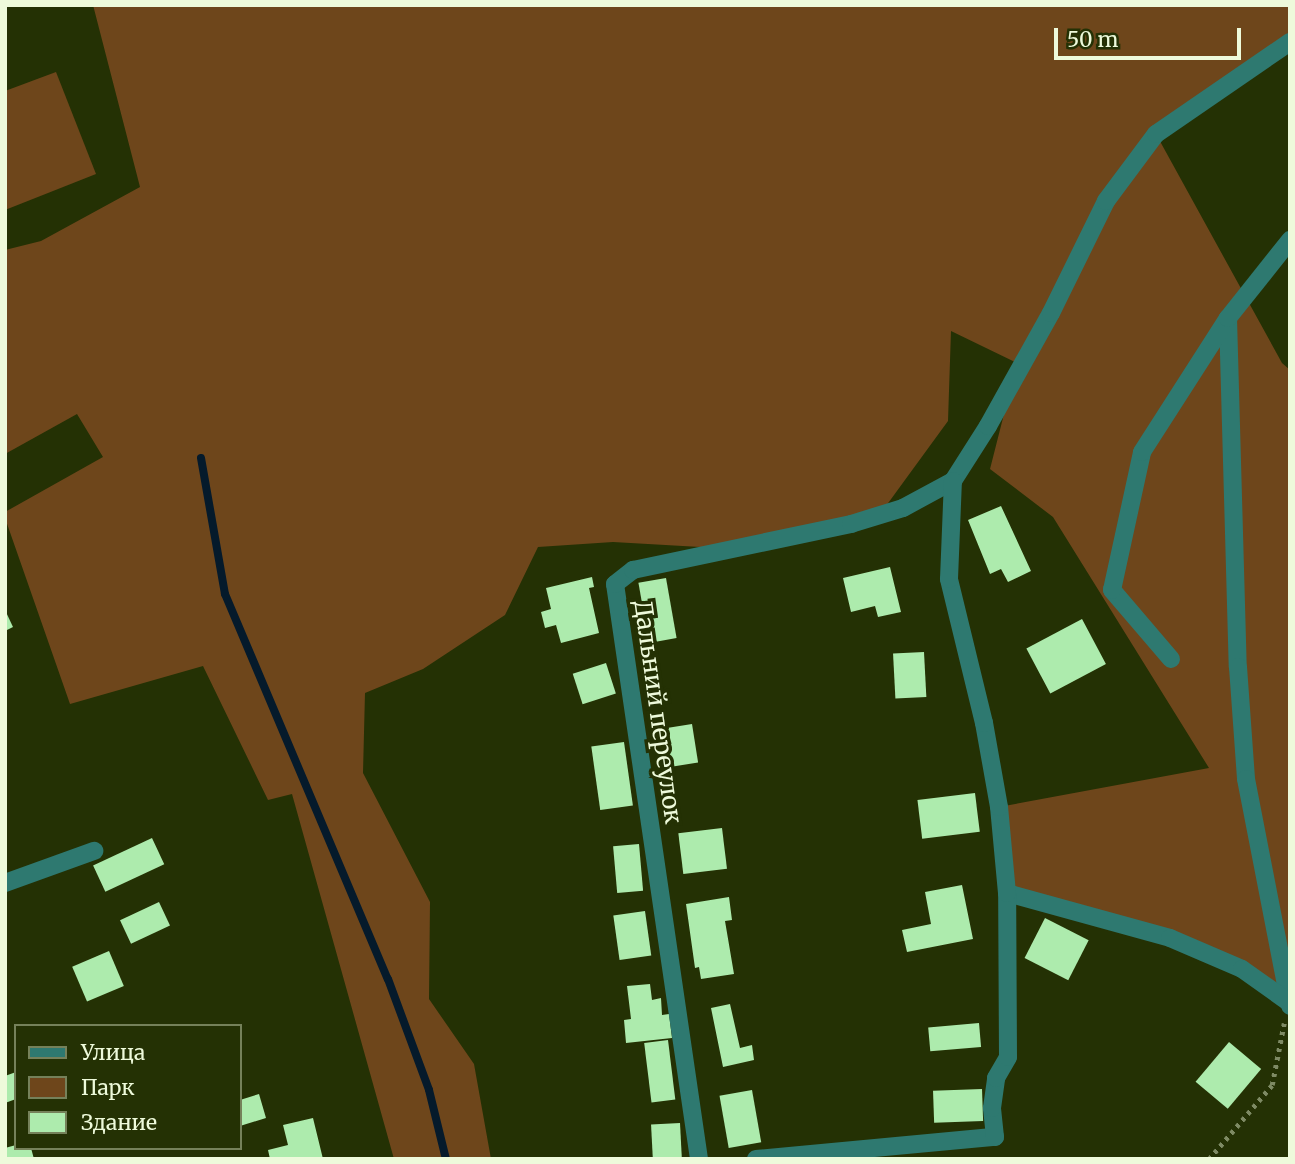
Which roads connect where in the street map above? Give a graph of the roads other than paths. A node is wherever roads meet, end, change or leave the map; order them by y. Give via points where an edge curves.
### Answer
1 (1290, 42) edge
2 (1290, 240) edge
3 (1228, 318) junction
4 (953, 481) junction
5 (1171, 659) dead end
6 (94, 851) dead end
7 (5, 883) edge
8 (1007, 893) junction
9 (1289, 1004) edge
10 (699, 1159) edge
11 (756, 1159) edge

1 - 4 street via 1156,134 1106,201 1051,313
2 - 3 street
3 - 5 street via 1142,452 1112,590
3 - 9 street via 1238,667 1246,779
4 - 8 street via 949,579 997,795
4 - 10 street, Дальний переулок via 903,508 864,520 633,570 615,584
6 - 7 street
8 - 9 street via 1170,938 1242,969
8 - 11 street via 1009,1057 996,1078 995,1137

